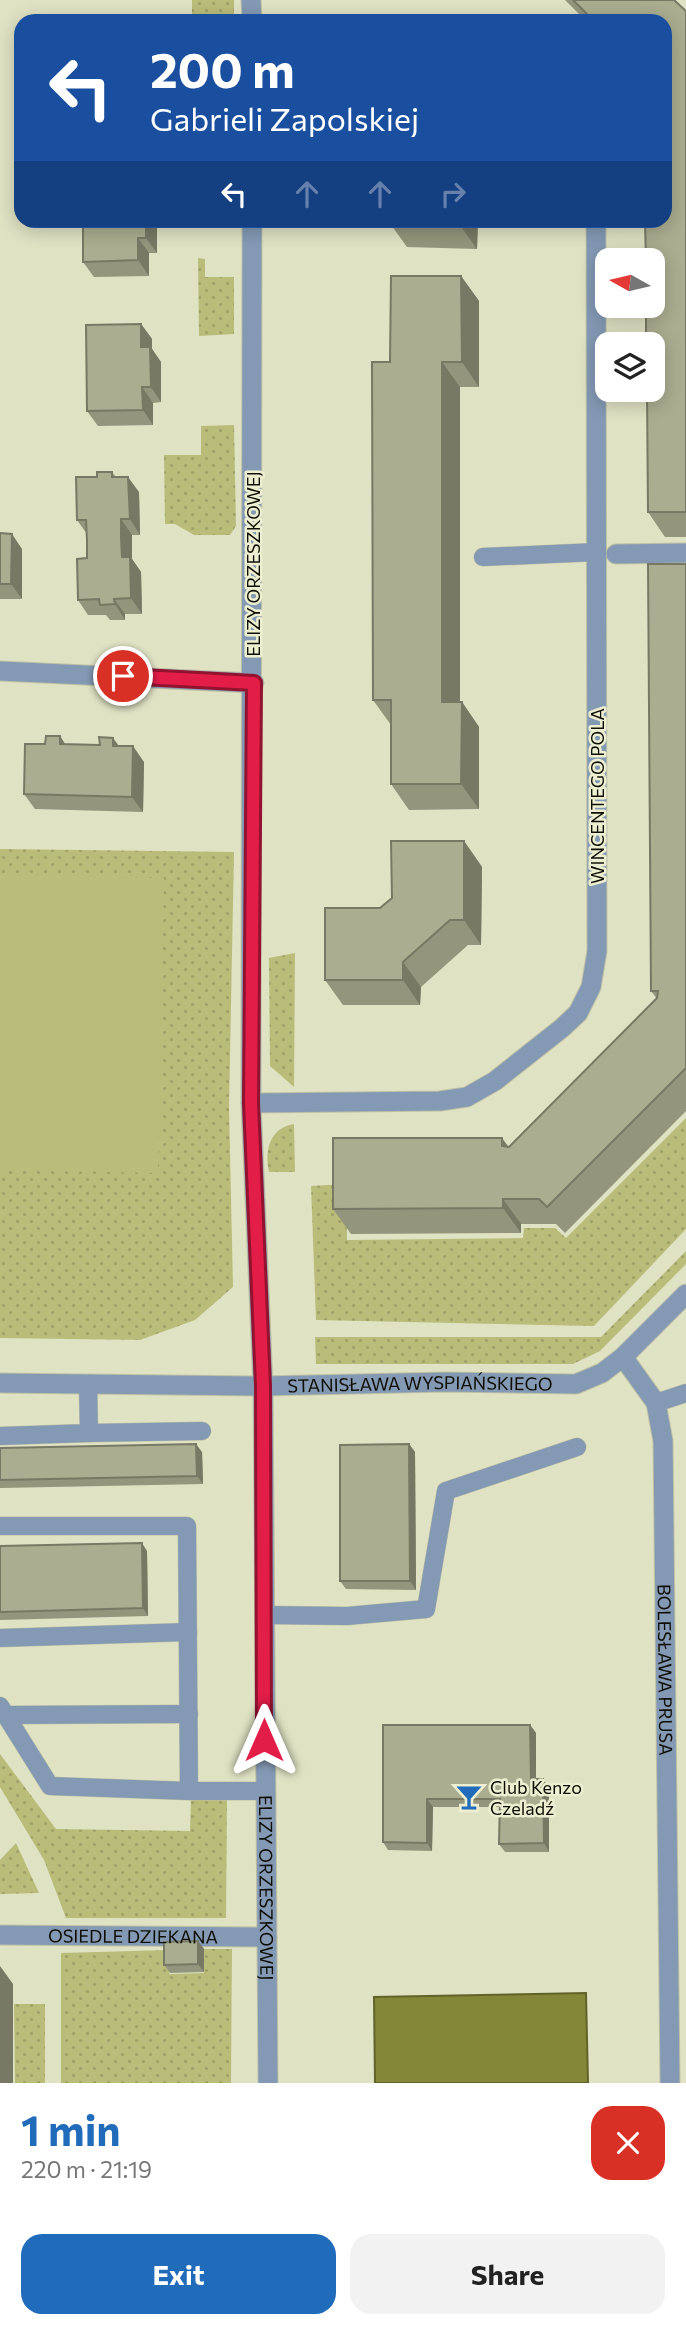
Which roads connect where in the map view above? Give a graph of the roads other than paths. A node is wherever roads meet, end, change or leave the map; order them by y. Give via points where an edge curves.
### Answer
1 (252, 228) edge
2 (596, 228) edge
3 (606, 553) junction
4 (686, 553) edge
5 (483, 557) dead end
6 (0, 671) edge
7 (254, 683) junction
8 (251, 1103) junction
9 (686, 1294) edge
10 (623, 1357) junction
11 (0, 1383) edge
12 (88, 1384) junction
13 (263, 1386) junction
14 (686, 1393) edge
15 (656, 1403) junction
16 (202, 1431) dead end
17 (89, 1433) junction
18 (0, 1436) edge
19 (577, 1447) dead end
20 (0, 1526) edge
21 (264, 1615) junction
22 (188, 1632) junction
23 (0, 1638) edge
24 (3, 1710) edge
25 (189, 1714) junction
26 (265, 1790) junction
27 (189, 1791) junction
28 (0, 1935) edge
29 (267, 1937) junction
30 (268, 2083) edge
31 (670, 2083) edge

1 - 7 street, ELIZY ORZESZKOWEJ
2 - 3 street, WINCENTEGO POLA
3 - 4 street
3 - 5 lane
3 - 8 street, WINCENTEGO POLA via 597,951 591,987 578,1013 540,1048 467,1097
6 - 7 street
7 - 8 street, ELIZY ORZESZKOWEJ
8 - 13 street, ELIZY ORZESZKOWEJ
9 - 10 street
10 - 13 street, STANISŁAWA WYSPIAŃSKIEGO via 576,1384
10 - 15 street, BOLESŁAWA PRUSA
11 - 12 street, STANISŁAWA WYSPIAŃSKIEGO
12 - 13 street, STANISŁAWA WYSPIAŃSKIEGO
12 - 17 lane
13 - 21 street, ELIZY ORZESZKOWEJ
14 - 15 lane
15 - 31 street, BOLESŁAWA PRUSA via 663,1441
16 - 17 lane
17 - 18 lane
19 - 21 lane via 446,1491 426,1609 346,1616
20 - 22 lane via 187,1526
21 - 26 street, ELIZY ORZESZKOWEJ
22 - 23 lane
22 - 25 lane
24 - 25 lane
24 - 27 lane via 50,1786
25 - 27 lane
26 - 27 lane
26 - 29 street, ELIZY ORZESZKOWEJ
28 - 29 street, OSIEDLE DZIEKANA
29 - 30 street, ELIZY ORZESZKOWEJ

